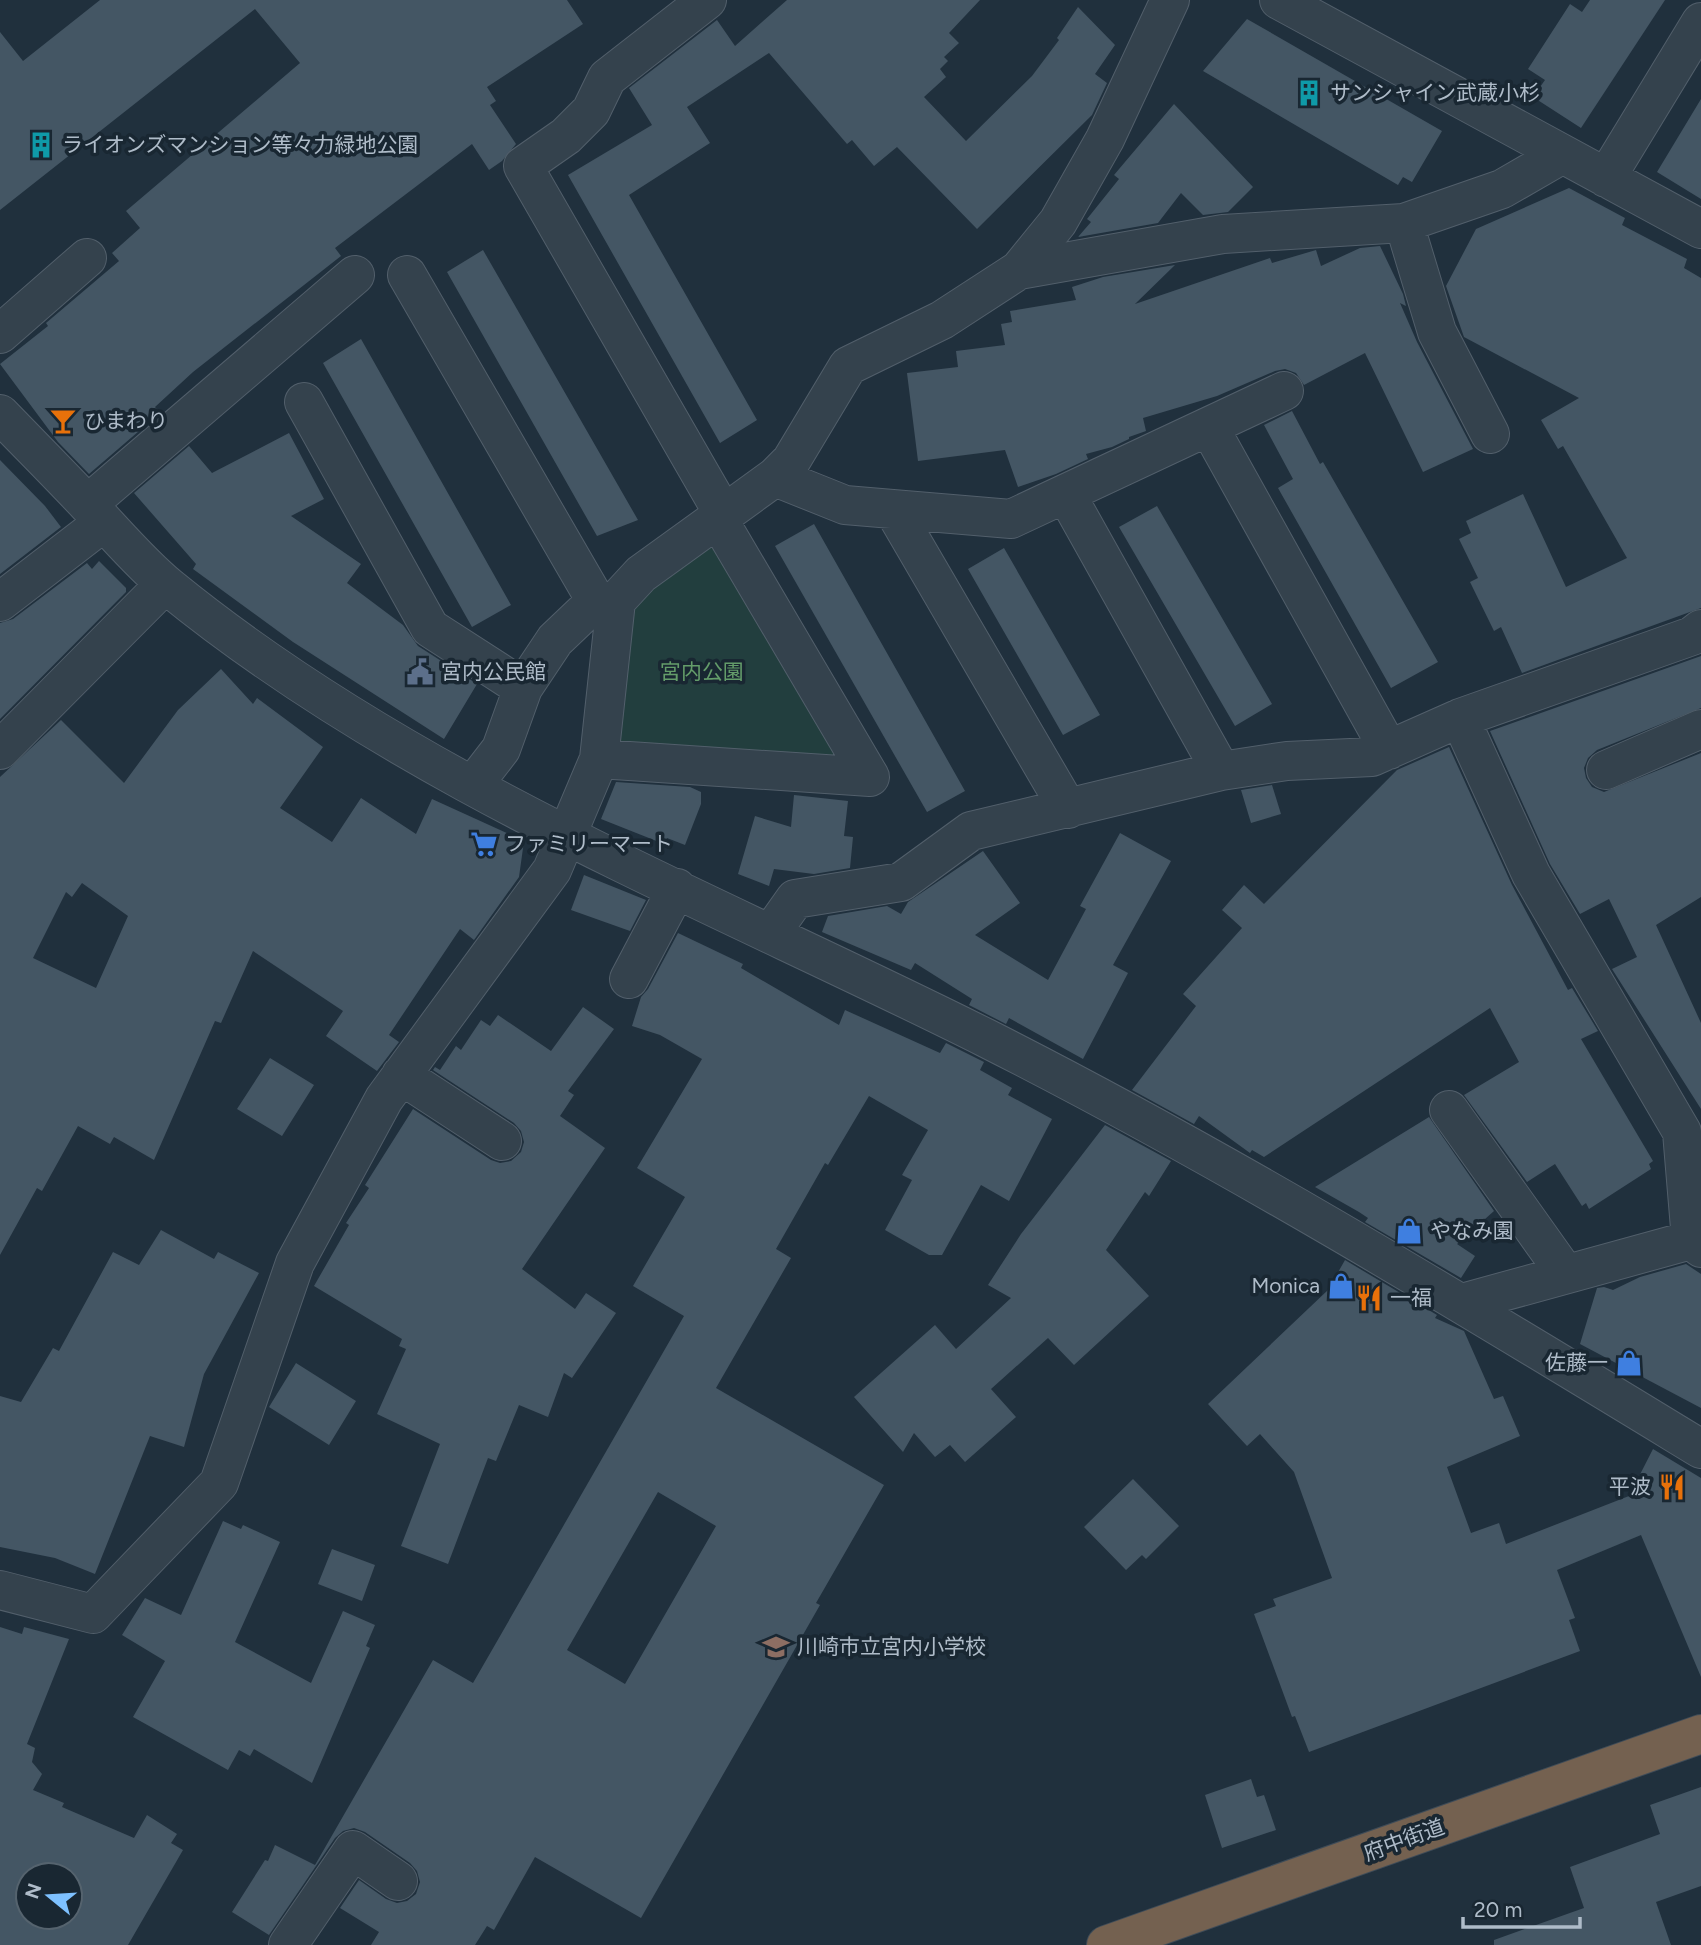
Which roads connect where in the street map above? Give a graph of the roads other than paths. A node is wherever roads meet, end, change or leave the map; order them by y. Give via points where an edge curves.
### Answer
1 (707, 0) edge
2 (1170, 0) edge
3 (1279, 0) edge
4 (1701, 22) edge
5 (1561, 155) junction
6 (1606, 178) junction
7 (1404, 222) junction
8 (1701, 229) edge
9 (87, 258) dead end
10 (1019, 270) junction
11 (355, 275) dead end
12 (407, 275) dead end
13 (0, 334) edge
14 (1284, 391) dead end
15 (304, 402) dead end
16 (0, 414) edge
17 (1209, 427) junction
18 (1490, 434) dead end
19 (775, 477) junction
20 (1066, 494) junction
21 (892, 509) junction
22 (96, 513) junction
23 (721, 517) junction
24 (165, 584) junction
25 (606, 601) junction
26 (0, 602) edge
27 (1701, 629) edge
28 (523, 688) junction
29 (1460, 718) junction
30 (1701, 729) edge
31 (0, 750) edge
32 (1389, 750) junction
33 (599, 759) junction
34 (1606, 770) dead end
35 (1221, 771) junction
36 (474, 784) junction
37 (1068, 809) junction
38 (567, 836) junction
39 (677, 888) junction
40 (771, 933) junction
41 (629, 979) dead end
42 (401, 1075) junction
43 (1448, 1110) dead end
44 (1691, 1126) edge
45 (502, 1141) dead end
46 (1696, 1244) edge
47 (1565, 1273) junction
48 (1462, 1303) junction
49 (1701, 1449) edge
50 (0, 1590) edge
51 (1701, 1734) edge
52 (398, 1881) dead end
53 (288, 1945) edge
54 (1106, 1945) edge

1 - 23 street via 607,78 591,111 566,136 523,166
2 - 10 street via 1098,151 1058,222
3 - 5 street
4 - 6 street
5 - 6 street
5 - 7 street via 1502,189
6 - 8 street
7 - 10 street via 1223,234
7 - 18 street via 1437,332
9 - 13 street
10 - 19 street via 942,320 848,366 791,461
11 - 22 street
12 - 25 street
14 - 17 street
15 - 28 street via 430,628
16 - 22 street
17 - 20 street
17 - 32 street
19 - 21 street via 845,505
19 - 23 street
20 - 21 street via 1012,519
20 - 35 street
21 - 37 street
22 - 24 street
22 - 26 street
23 - 25 street
23 - 33 street via 870,777
24 - 31 street
24 - 36 street via 365,725
25 - 28 street via 555,640
25 - 33 street
27 - 29 street via 1626,661
28 - 36 street via 501,749
29 - 32 street
29 - 44 street via 1531,874
30 - 34 street
32 - 35 street via 1372,757 1287,761
33 - 38 street
35 - 37 street
36 - 38 street
37 - 40 street via 971,831 901,882 795,899
38 - 39 street
38 - 42 street via 552,870
39 - 40 street
39 - 41 street
40 - 48 street via 1164,1132
42 - 45 street
42 - 50 street via 295,1264 219,1483 93,1614
43 - 47 street
44 - 46 street
46 - 47 street
47 - 48 street
48 - 49 street
51 - 54 highway, 府中街道
52 - 53 street via 353,1850

